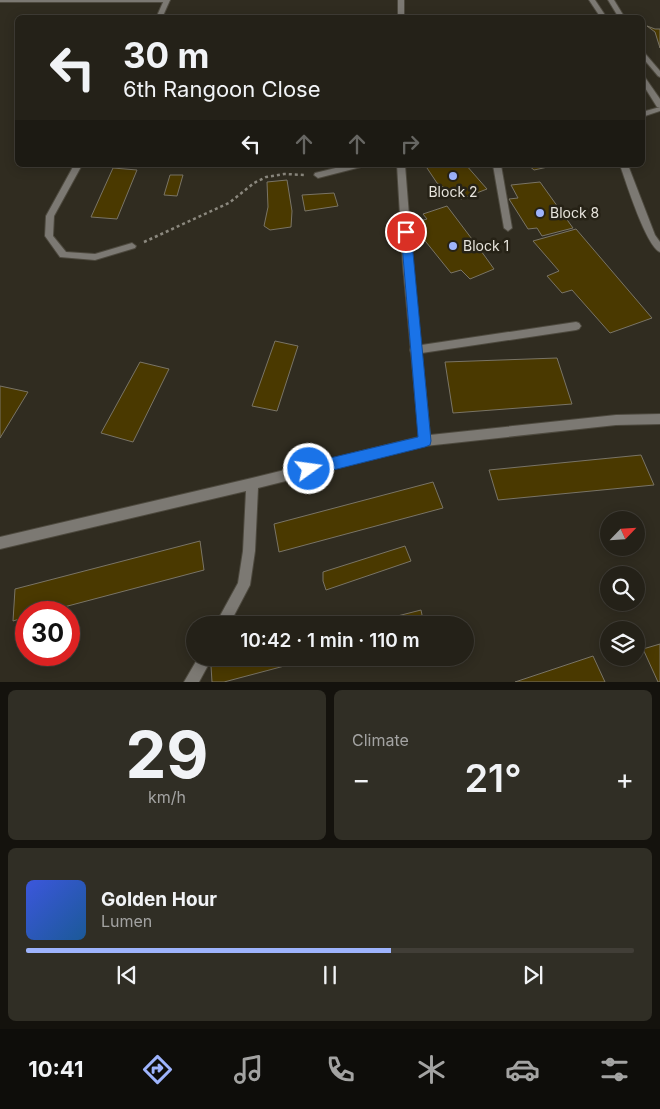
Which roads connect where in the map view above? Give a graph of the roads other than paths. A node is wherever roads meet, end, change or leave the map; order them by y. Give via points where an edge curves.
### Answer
1 (0, 0) edge
2 (167, 0) edge
3 (401, 0) edge
4 (592, 0) edge
5 (611, 0) edge
6 (161, 15) edge
7 (401, 15) edge
8 (602, 15) edge
9 (620, 15) edge
10 (645, 56) edge
11 (660, 75) edge
12 (645, 83) edge
13 (660, 107) edge
14 (645, 114) edge
15 (77, 167) edge
16 (350, 167) edge
17 (402, 167) edge
18 (497, 167) edge
19 (625, 167) edge
20 (318, 175) road end
21 (508, 228) dead end
22 (132, 246) road end
23 (660, 249) edge
24 (576, 326) dead end
25 (415, 350) junction
26 (660, 419) edge
27 (425, 441) junction
28 (252, 484) junction
29 (0, 543) edge
30 (227, 616) edge
31 (200, 666) edge
32 (191, 682) edge

1 - 2 street
2 - 6 street
3 - 7 street
4 - 8 street
5 - 9 street
10 - 11 street
12 - 13 street
13 - 14 street
15 - 22 street via 50,216 49,236 63,255 95,257
16 - 20 street
17 - 25 street
18 - 21 street
19 - 23 street via 651,236
24 - 25 street
25 - 27 street
26 - 27 street via 616,420
27 - 28 street
28 - 29 street
28 - 30 street via 244,585
31 - 32 street

